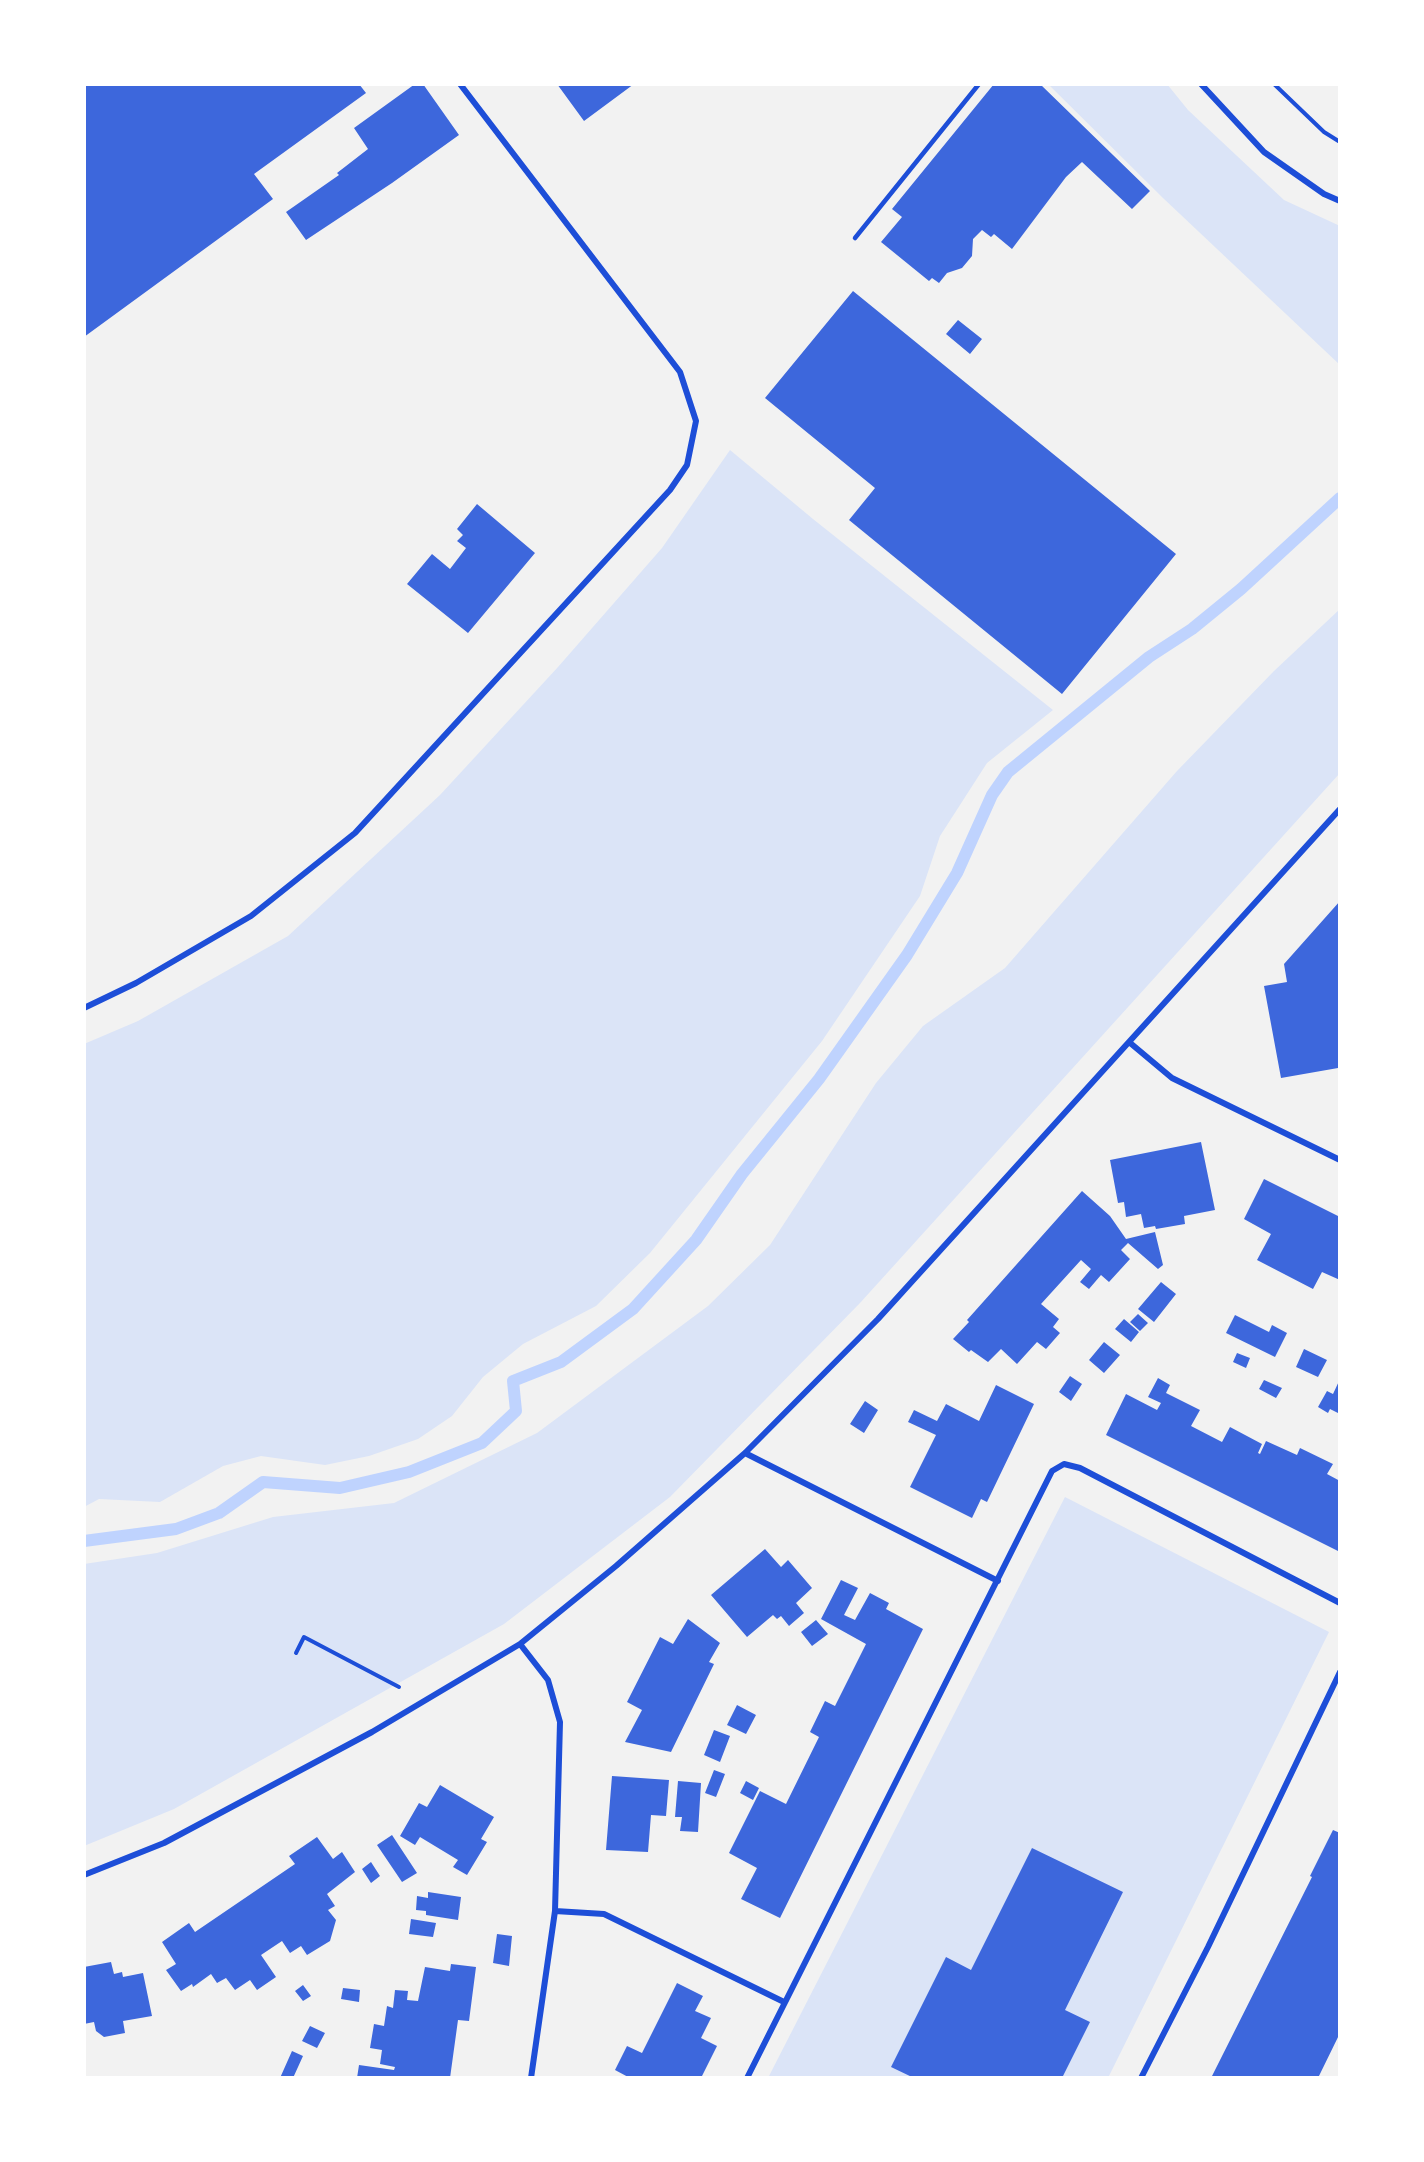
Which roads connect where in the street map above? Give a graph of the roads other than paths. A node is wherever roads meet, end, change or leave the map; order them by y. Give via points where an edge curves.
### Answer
1 (460, 84) edge
2 (979, 84) edge
3 (1201, 84) edge
4 (1340, 201) edge
5 (855, 238) dead end
6 (1340, 809) edge
7 (84, 1008) edge
8 (1130, 1042) junction
9 (1340, 1160) edge
10 (745, 1453) junction
11 (998, 1581) junction
12 (1340, 1603) edge
13 (520, 1644) junction
14 (1340, 1672) edge
15 (84, 1875) edge
16 (555, 1911) junction
17 (784, 2002) junction
18 (531, 2078) edge
19 (747, 2078) edge
20 (1141, 2078) edge

1 - 7 street via 680,372 696,421 687,465 670,490 355,833 251,916 136,983
2 - 5 lane
3 - 4 street via 1264,152
6 - 8 street
8 - 9 street via 1172,1078
8 - 10 street via 878,1319
10 - 11 street
10 - 13 street
11 - 12 street via 1052,1471 1064,1464 1080,1468
11 - 17 street
13 - 15 street via 372,1732 164,1843
13 - 16 street via 548,1680 561,1722
14 - 20 street
16 - 17 street via 604,1914
16 - 18 street
17 - 19 street

